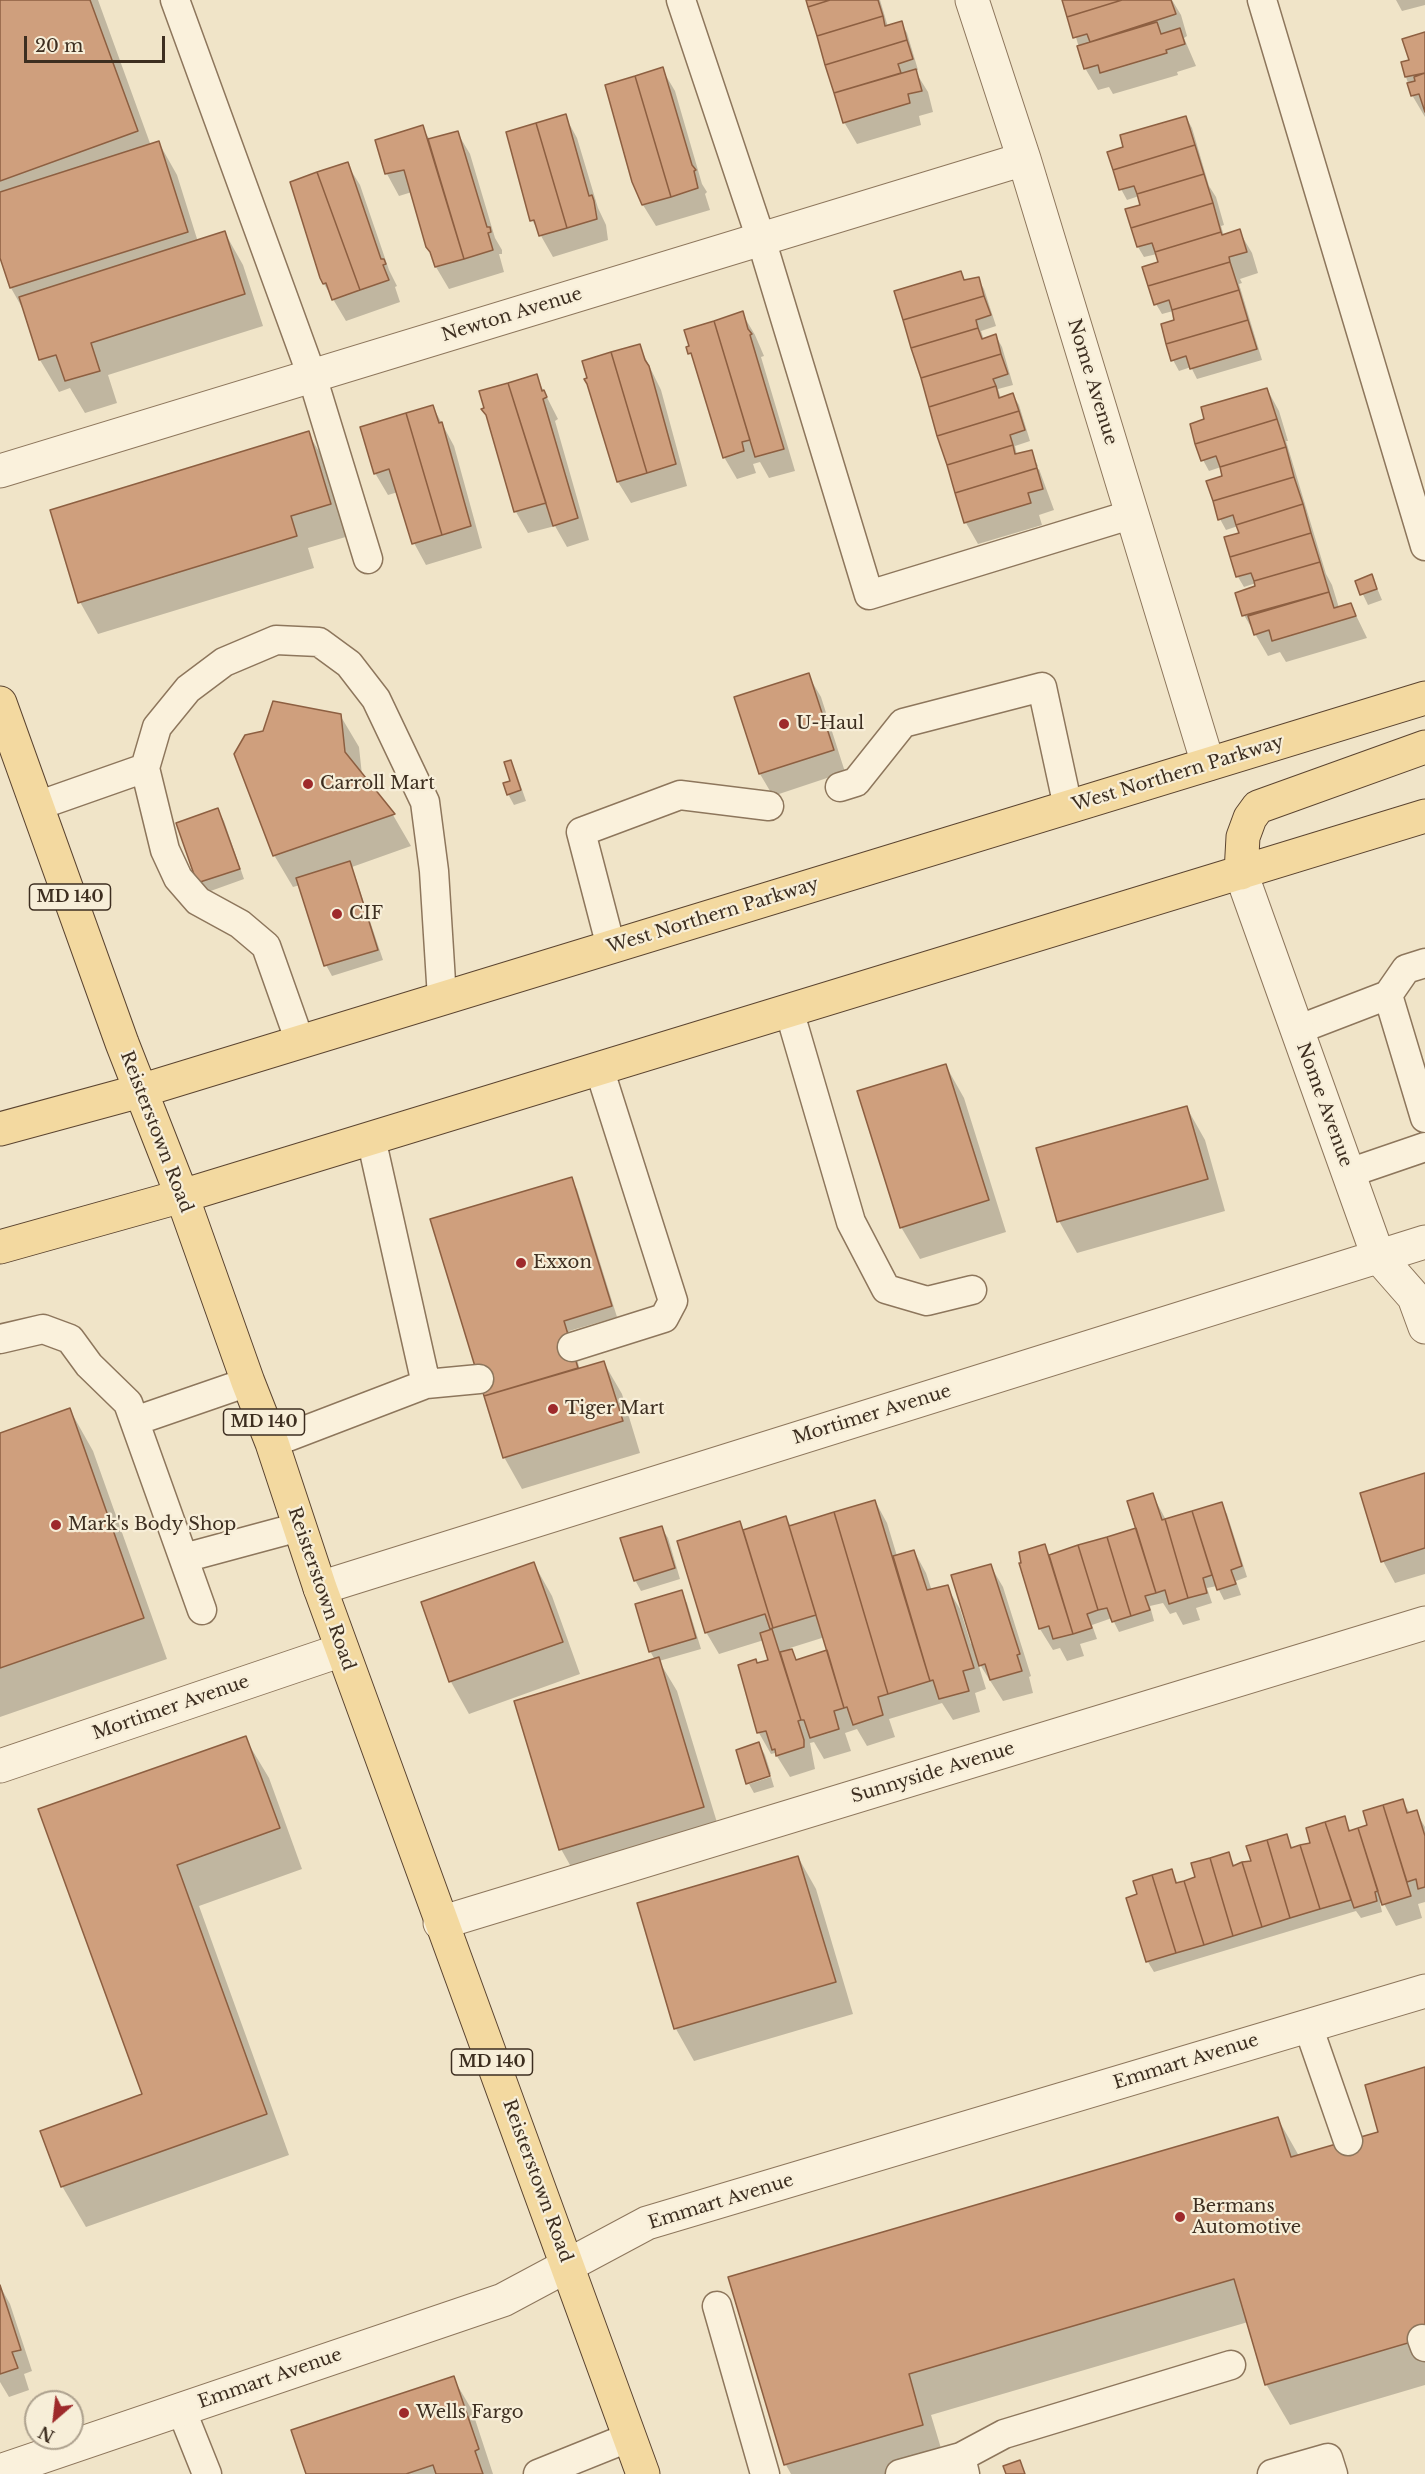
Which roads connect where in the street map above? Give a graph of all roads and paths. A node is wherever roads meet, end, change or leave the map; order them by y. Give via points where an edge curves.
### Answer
1 (175, 0) edge
2 (681, 0) edge
3 (972, 0) edge
4 (1262, 0) edge
5 (1024, 159) junction
6 (761, 239) junction
7 (312, 376) junction
8 (0, 471) edge
9 (1132, 514) junction
10 (1425, 546) edge
11 (368, 559) dead end
12 (1425, 698) edge
13 (0, 703) edge
14 (1425, 747) edge
15 (1209, 764) junction
16 (145, 768) junction
17 (840, 787) dead end
18 (38, 806) junction
19 (769, 806) dead end
20 (1068, 807) junction
21 (1425, 816) edge
22 (1241, 873) junction
23 (611, 947) junction
24 (1425, 963) edge
25 (1388, 995) junction
26 (442, 998) junction
27 (789, 1010) junction
28 (1298, 1030) junction
29 (300, 1042) junction
30 (600, 1068) junction
31 (140, 1091) junction
32 (1425, 1118) edge
33 (0, 1129) edge
34 (372, 1138) junction
35 (1425, 1147) edge
36 (1349, 1173) junction
37 (182, 1196) junction
38 (1425, 1242) edge
39 (0, 1247) edge
40 (1378, 1256) junction
41 (972, 1290) dead end
42 (1425, 1327) edge
43 (0, 1339) edge
44 (572, 1347) dead end
45 (479, 1379) dead end
46 (248, 1382) junction
47 (426, 1384) junction
48 (135, 1421) junction
49 (272, 1443) junction
50 (299, 1527) junction
51 (184, 1558) junction
52 (320, 1588) junction
53 (202, 1610) dead end
54 (1425, 1623) edge
55 (342, 1650) junction
56 (0, 1766) edge
57 (440, 1923) junction
58 (1425, 1991) edge
59 (1308, 2026) junction
60 (1348, 2141) dead end
61 (568, 2265) junction
62 (717, 2306) dead end
63 (1231, 2365) dead end
64 (181, 2409) junction
65 (630, 2437) junction
66 (963, 2465) edge
67 (0, 2471) edge
68 (207, 2474) edge
69 (538, 2474) edge
70 (643, 2474) edge
71 (765, 2474) edge
72 (900, 2474) edge
73 (1272, 2474) edge
74 (1333, 2474) edge

1 - 7 lane
2 - 6 lane
3 - 5 street, Nome Avenue
4 - 10 lane
5 - 6 street, Newton Avenue
5 - 9 street, Nome Avenue
6 - 7 street, Newton Avenue
6 - 9 lane via 869,595
7 - 8 street, Newton Avenue
7 - 11 lane
9 - 15 street, Nome Avenue
12 - 15 main road, West Northern Parkway
13 - 18 main road, Reisterstown Road / MD 140
14 - 22 main road via 1258,807 1243,837
15 - 20 main road, West Northern Parkway
16 - 18 lane
16 - 26 lane via 157,727 188,689 224,662 276,640 319,642 349,664 376,699 425,802
16 - 29 lane via 165,850 178,878 198,902 240,924 266,946
17 - 20 lane via 856,782 903,723 1042,687
18 - 31 main road, Reisterstown Road / MD 140
19 - 23 lane via 680,795 581,832
20 - 23 main road, West Northern Parkway
21 - 22 main road
22 - 27 main road
22 - 28 street, Nome Avenue
23 - 26 main road, West Northern Parkway
24 - 25 lane via 1406,969
25 - 28 lane
25 - 32 lane
26 - 29 main road, West Northern Parkway
27 - 30 main road
27 - 41 lane via 851,1222 886,1289 927,1301
28 - 36 street, Nome Avenue
29 - 31 main road, West Northern Parkway
30 - 34 main road
30 - 44 lane via 673,1300 664,1318
31 - 33 main road, West Northern Parkway
31 - 37 main road, Reisterstown Road / MD 140
34 - 37 main road
34 - 47 lane
35 - 36 lane
36 - 40 street, Nome Avenue
37 - 39 main road
37 - 46 main road, Reisterstown Road / MD 140
38 - 40 street, Mortimer Avenue
40 - 42 street, Nome Avenue via 1414,1297
40 - 52 street, Mortimer Avenue
43 - 48 lane via 43,1329 70,1339 89,1365 128,1403
45 - 47 lane
46 - 48 lane
46 - 49 main road, Reisterstown Road / MD 140
47 - 49 lane
48 - 51 lane
49 - 50 main road, Reisterstown Road / MD 140
50 - 51 lane
50 - 52 main road, Reisterstown Road / MD 140
51 - 53 lane
52 - 55 main road, Reisterstown Road / MD 140
54 - 57 street, Sunnyside Avenue
55 - 56 street, Mortimer Avenue
55 - 57 main road, Reisterstown Road / MD 140
57 - 61 main road, Reisterstown Road / MD 140
58 - 59 street, Emmart Avenue
59 - 60 lane
59 - 61 street, Emmart Avenue via 647,2223
61 - 64 street, Emmart Avenue via 503,2300
61 - 65 main road, Reisterstown Road / MD 140
62 - 71 lane
63 - 66 lane via 1004,2434
64 - 67 street, Emmart Avenue
64 - 68 lane
65 - 69 lane
65 - 70 main road, Reisterstown Road / MD 140
66 - 72 lane
73 - 74 lane via 1328,2458

